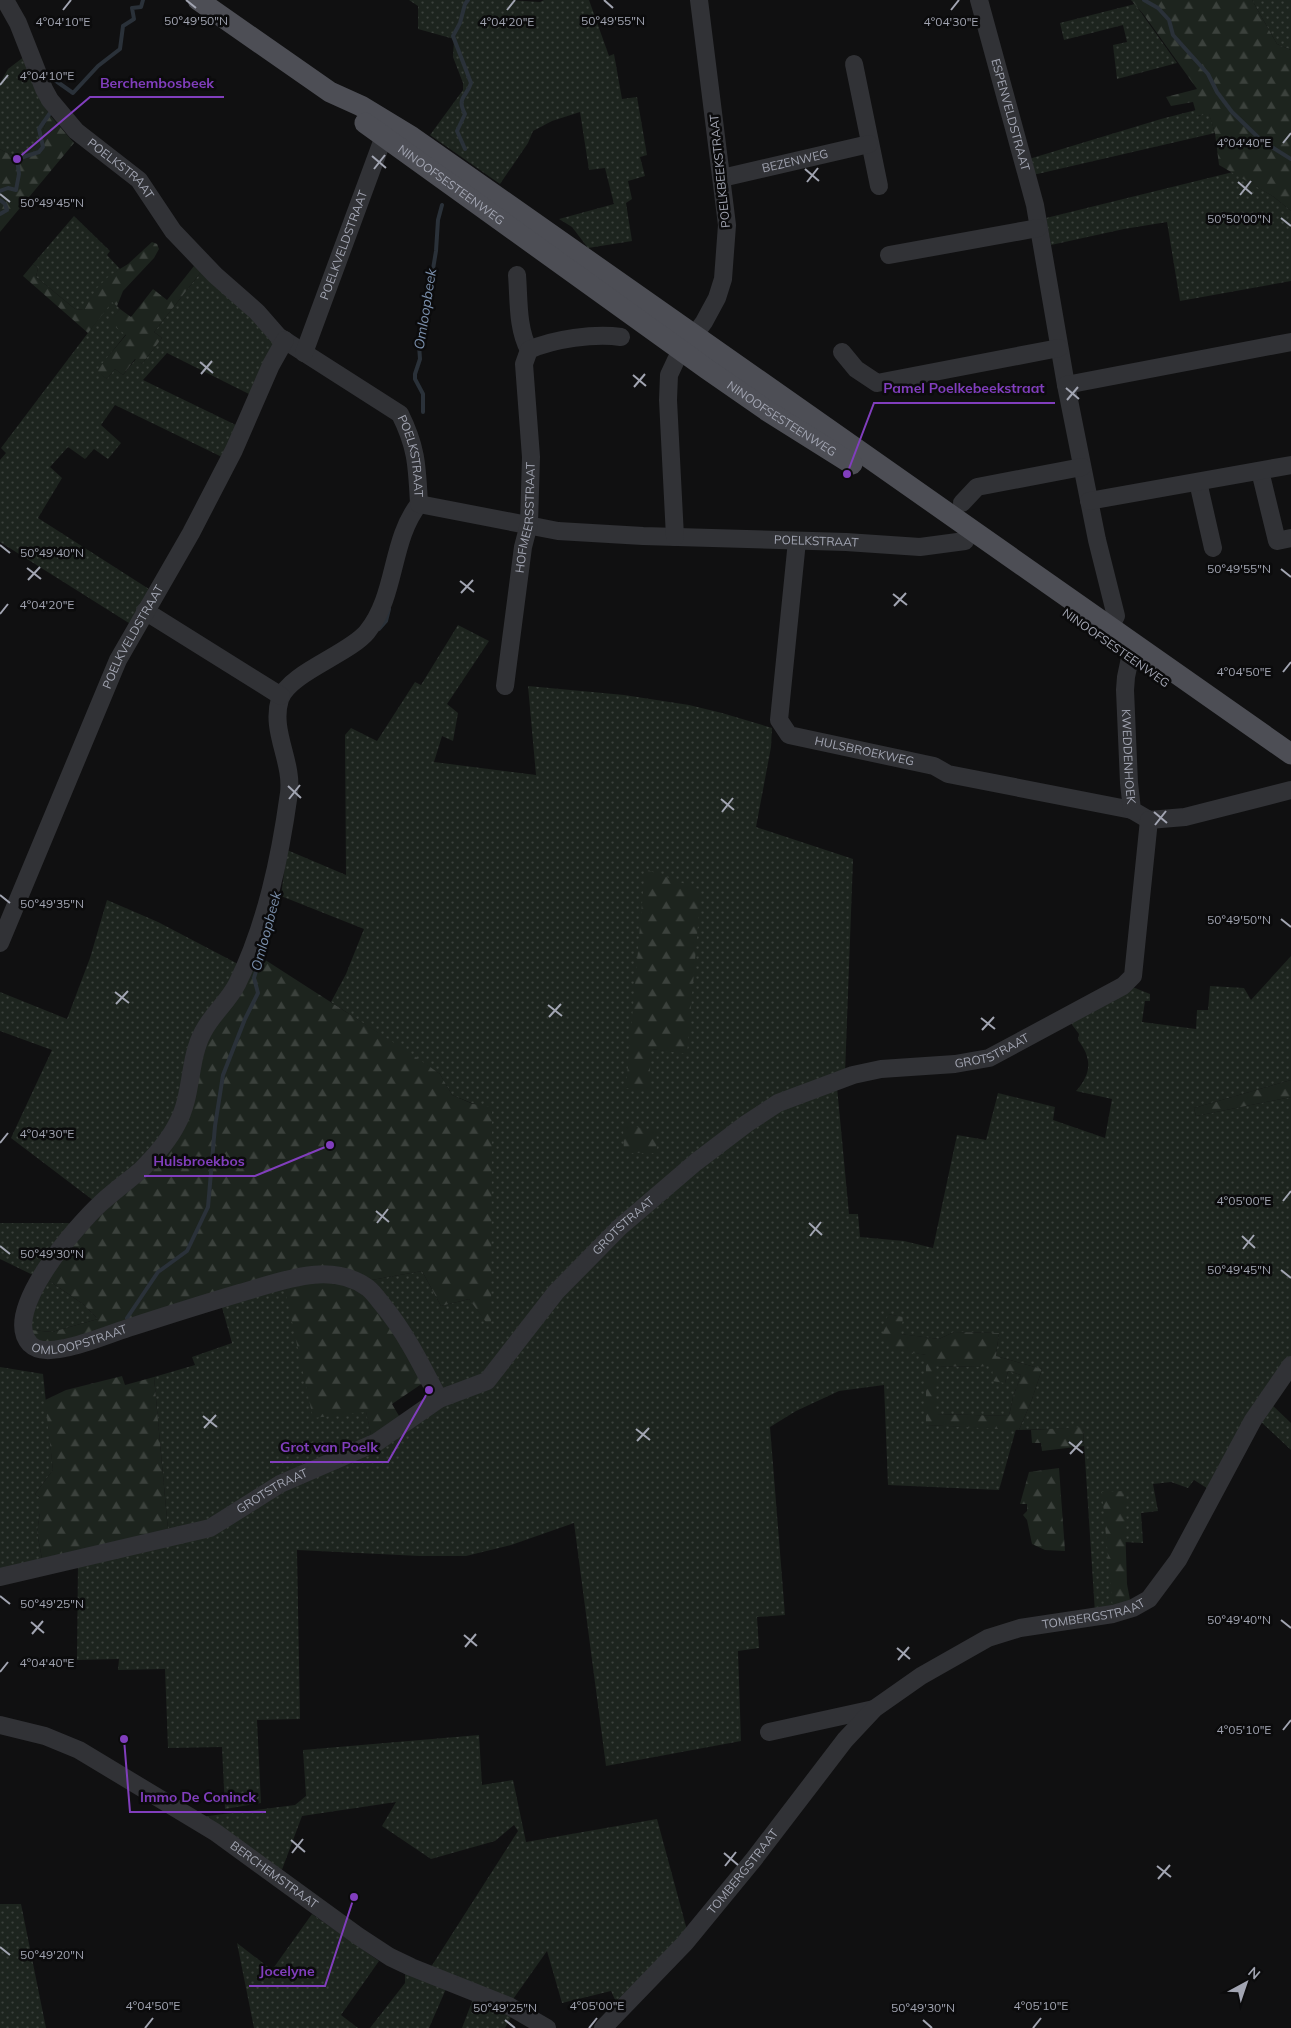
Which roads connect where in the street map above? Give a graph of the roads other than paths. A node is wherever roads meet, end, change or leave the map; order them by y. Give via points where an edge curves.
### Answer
1 (5, 0) edge
2 (198, 0) edge
3 (699, 0) edge
4 (980, 0) edge
5 (854, 64) dead end
6 (330, 92) junction
7 (384, 136) junction
8 (870, 144) junction
9 (722, 178) junction
10 (879, 186) dead end
11 (1038, 228) junction
12 (889, 255) dead end
13 (517, 275) dead end
14 (621, 337) dead end
15 (285, 340) junction
16 (1291, 342) edge
17 (688, 344) junction
18 (1059, 348) junction
19 (529, 350) junction
20 (842, 352) dead end
21 (304, 353) junction
22 (1066, 385) junction
23 (1291, 465) edge
24 (1082, 467) junction
25 (1260, 470) junction
26 (1198, 482) junction
27 (1089, 501) junction
28 (962, 503) dead end
29 (419, 504) junction
30 (529, 524) junction
31 (675, 537) junction
32 (1291, 538) edge
33 (797, 541) junction
34 (965, 541) junction
35 (1213, 548) dead end
36 (144, 611) junction
37 (1110, 627) junction
38 (1130, 658) junction
39 (505, 686) dead end
40 (281, 696) junction
41 (1291, 754) edge
42 (1291, 770) edge
43 (1291, 790) edge
44 (1132, 810) junction
45 (1148, 820) junction
46 (0, 943) edge
47 (1291, 1365) edge
48 (439, 1399) junction
49 (0, 1577) edge
50 (874, 1709) junction
51 (0, 1725) edge
52 (769, 1732) dead end
53 (547, 2028) edge
54 (603, 2028) edge

1 - 15 street, POELKSTRAAT via 18,23 44,89 56,108 76,131 139,180 173,231
2 - 6 main road, NINOOFSESTEENWEG
3 - 9 street, POELKBEEKSTRAAT
4 - 11 street, ESPENVELDSTRAAT via 1035,205
5 - 8 street
6 - 7 main road, NINOOFSESTEENWEG via 346,110
6 - 17 main road, NINOOFSESTEENWEG via 361,106 412,137
7 - 17 main road, NINOOFSESTEENWEG
7 - 21 street, POELKVELDSTRAAT
8 - 9 street, BEZENWEG
8 - 10 street
9 - 17 street, POELKBEEKSTRAAT via 727,225 723,279 713,306
11 - 12 street
11 - 18 street, NINOOFSESTEENWEG
13 - 19 street, HOFMEERSSTRAAT via 524,341
14 - 19 street via 606,335 543,343
15 - 21 street, POELKSTRAAT
15 - 36 street, POELKVELDSTRAAT via 191,533
16 - 22 street
17 - 31 street, POELKBEEKSTRAAT via 671,368 668,383
17 - 34 main road, NINOOFSESTEENWEG via 766,410 852,463
17 - 37 main road, NINOOFSESTEENWEG
18 - 20 street via 877,383 856,368
18 - 22 street, NINOOFSESTEENWEG
19 - 30 street, HOFMEERSSTRAAT via 524,364 531,457
21 - 29 street, POELKSTRAAT via 400,414 416,454
22 - 24 street, NINOOFSESTEENWEG
23 - 25 street
24 - 27 street, NINOOFSESTEENWEG
24 - 28 street via 977,487
25 - 26 street
25 - 32 street via 1277,541
26 - 27 street
26 - 35 street
27 - 37 street, NINOOFSESTEENWEG via 1116,616
29 - 30 street, POELKSTRAAT via 476,517
29 - 40 street via 407,521 385,601 364,636 295,681
30 - 31 street, POELKSTRAAT via 558,531
30 - 39 street, HOFMEERSSTRAAT
31 - 33 street, POELKSTRAAT
33 - 34 street, POELKSTRAAT via 920,547
33 - 44 street, HULSBROEKWEG via 779,720 789,736 934,766 948,774
34 - 38 main road, NINOOFSESTEENWEG
36 - 40 street
36 - 46 street, POELKVELDSTRAAT via 118,660
37 - 41 main road, NINOOFSESTEENWEG
38 - 42 main road, NINOOFSESTEENWEG
38 - 44 street, KWEDDENHOEK via 1125,690
40 - 48 street, OMLOOPSTRAAT via 277,726 290,787 268,906 243,971 236,988 202,1033 178,1123 154,1156 88,1216 39,1277 24,1311 23,1330 29,1343 41,1350 67,1348 202,1304 302,1276 333,1275 352,1279 370,1289 409,1342
43 - 45 street via 1185,817
44 - 45 street, KWEDDENHOEK
45 - 48 street, GROTSTRAAT via 1132,976 1123,986 989,1058 955,1064 881,1069 778,1103 696,1162 620,1227 556,1292 487,1381
47 - 50 street, TOMBERGSTRAAT via 1253,1420 1178,1560 1149,1598 1133,1608 1113,1614 1020,1628 988,1638 921,1676
48 - 49 street, GROTSTRAAT via 377,1442 280,1484 210,1528
50 - 52 street, TOMBERGSTRAAT
50 - 54 street, TOMBERGSTRAAT via 845,1740 685,1943
51 - 53 street, BERCHEMSTRAAT via 45,1736 79,1750 215,1832 390,1956 411,1968 509,2006

